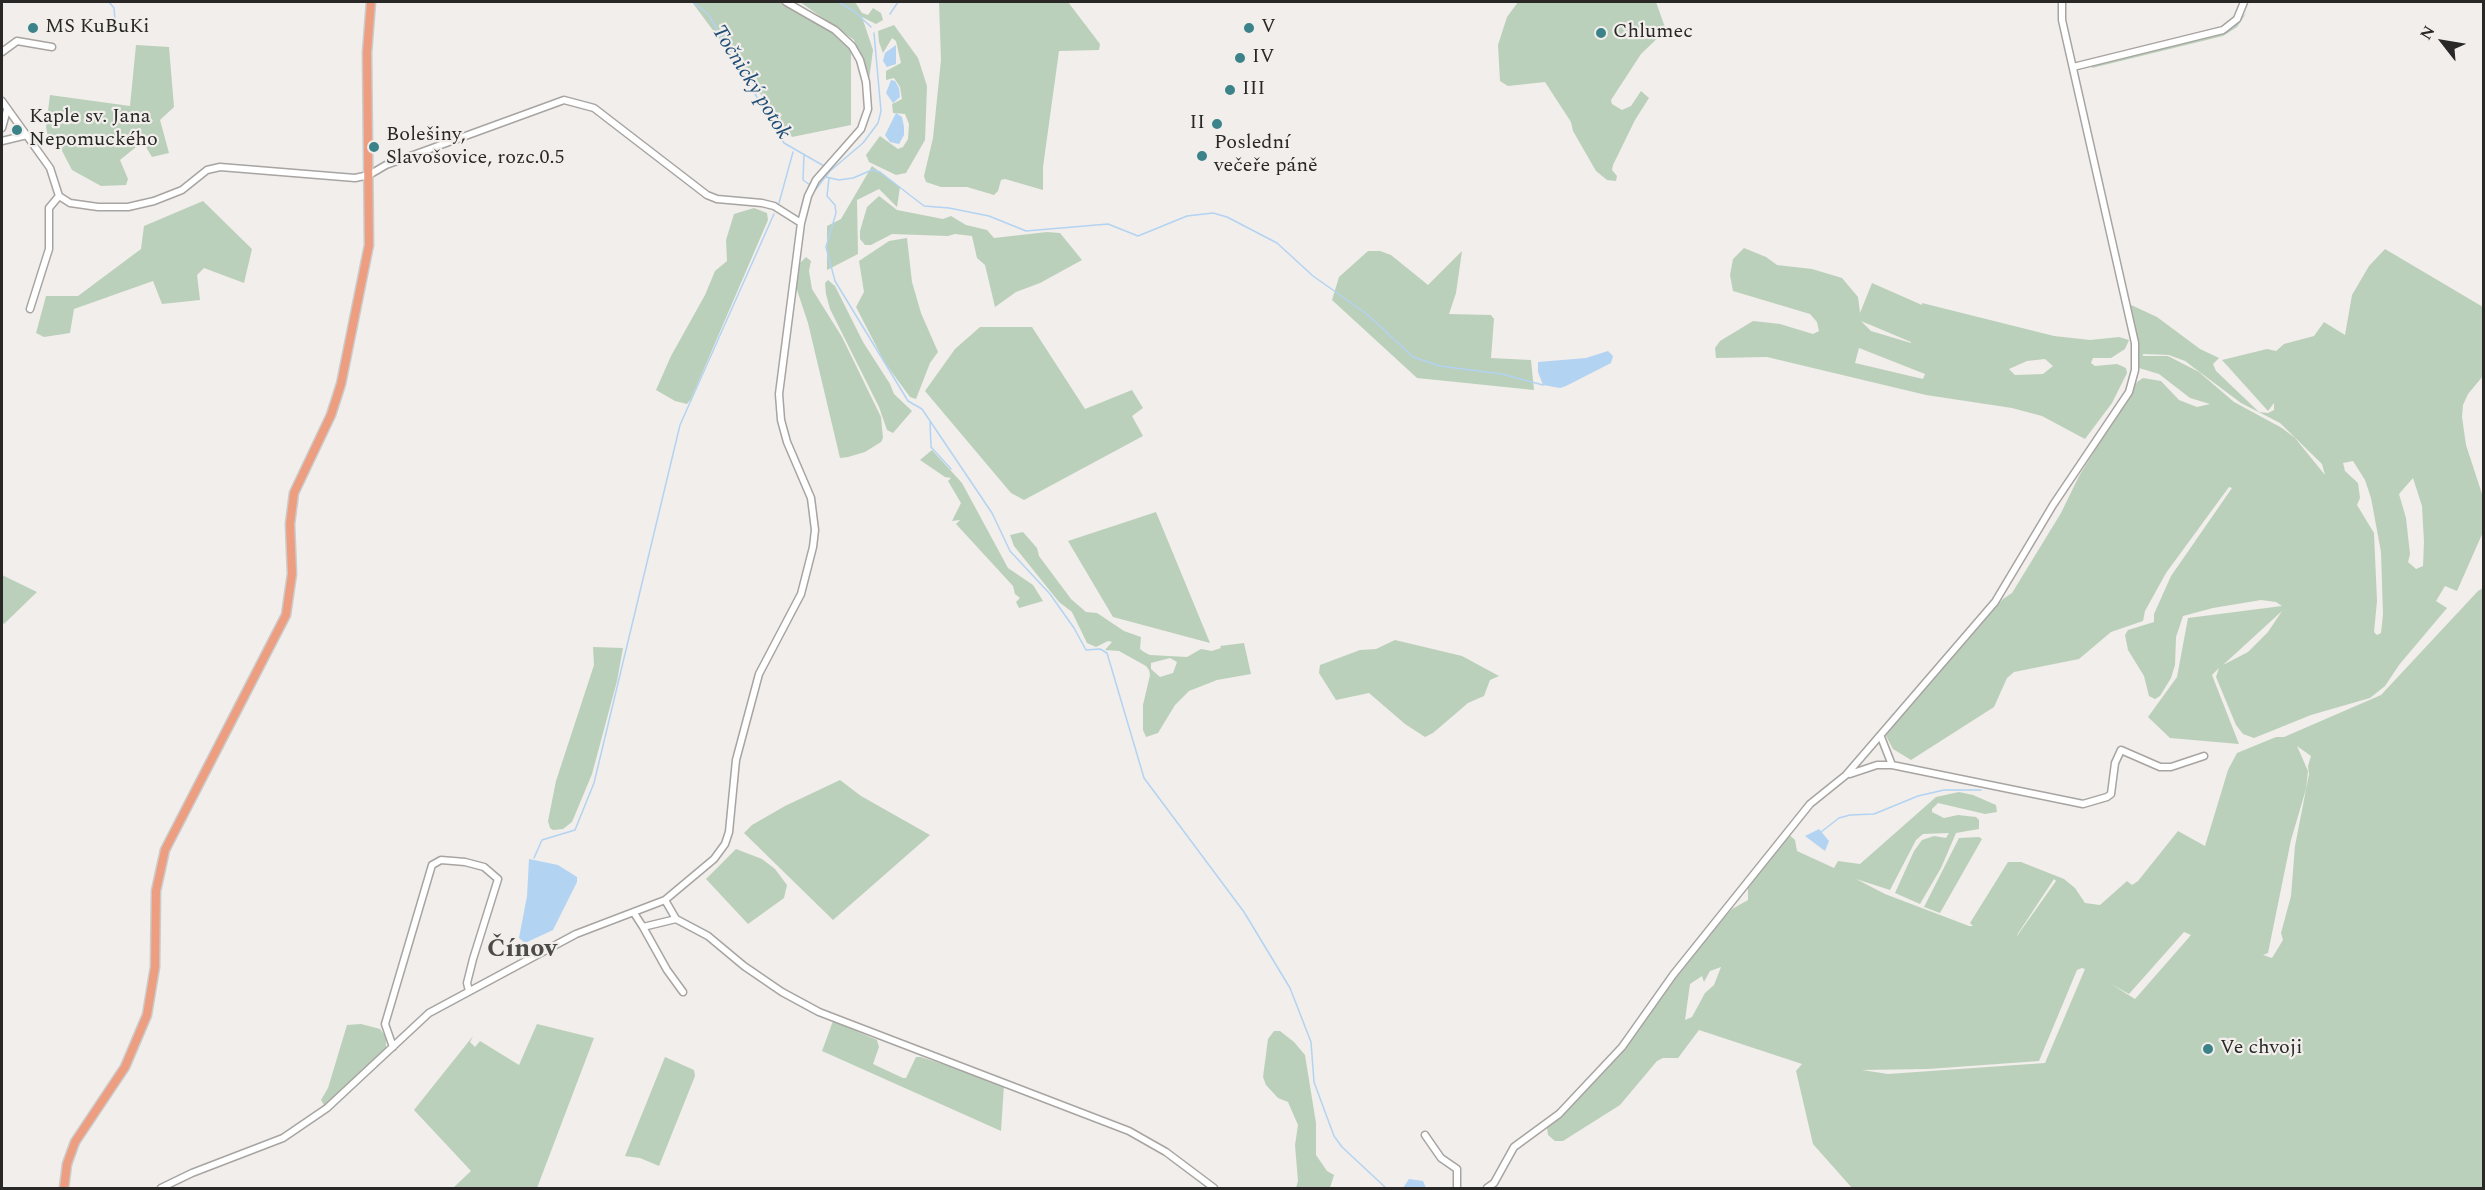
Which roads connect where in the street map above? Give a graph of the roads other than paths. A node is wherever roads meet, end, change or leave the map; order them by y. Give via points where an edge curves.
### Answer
1 (371, 2) edge
2 (786, 2) edge
3 (2061, 2) edge
4 (2244, 2) edge
5 (52, 47) dead end
6 (2, 51) edge
7 (2073, 67) junction
8 (2, 101) edge
9 (7, 110) junction
10 (2, 128) edge
11 (27, 135) junction
12 (2, 141) edge
13 (369, 175) junction
14 (59, 196) junction
15 (801, 223) junction
16 (30, 309) dead end
17 (1881, 737) junction
18 (2204, 756) dead end
19 (1892, 765) junction
20 (1846, 776) junction
21 (665, 900) junction
22 (634, 913) junction
23 (676, 919) junction
24 (642, 927) junction
25 (469, 991) junction
26 (683, 992) dead end
27 (393, 1047) junction
28 (1425, 1136) dead end
29 (64, 1188) edge
30 (161, 1188) edge
31 (1215, 1188) edge
32 (1457, 1188) edge
33 (1487, 1188) edge

1 - 13 main road
2 - 15 street via 844,37 856,53 868,100 861,129 822,171 808,196
3 - 7 street
4 - 7 street via 2237,19 2223,30
5 - 6 street via 17,41
7 - 17 street via 2135,343 2132,382 1995,602
8 - 9 street
9 - 10 street
9 - 11 street
11 - 12 street
11 - 14 street via 50,168
13 - 14 street via 355,178 220,167 207,170 182,190 128,207 70,203
13 - 15 street via 386,165 564,100 594,108 707,195 774,206
13 - 29 main road via 369,245 350,351 331,416 294,493 291,586 286,615 167,844 157,882 154,977 143,1029 125,1067 77,1138
14 - 16 street via 49,208 49,249
15 - 21 street via 778,394 787,442 811,498 815,530 811,564 801,594 759,674 736,760 726,844
17 - 19 street
17 - 20 street
18 - 19 street via 2160,767 2121,750 2115,763 2112,794 2083,804
19 - 20 street via 1877,765
20 - 33 street via 1804,812 1673,975 1608,1064 1558,1114 1514,1147 1494,1183
21 - 22 street
21 - 23 street
22 - 24 street
22 - 25 street via 576,934
23 - 24 street
23 - 31 street via 708,936 782,992 819,1012 1129,1131
24 - 26 street
25 - 27 street via 429,1013
25 - 27 street via 467,983 498,879 484,867 441,860 432,866 385,1024
27 - 30 street via 327,1108 294,1131
28 - 32 street via 1441,1158 1457,1169

